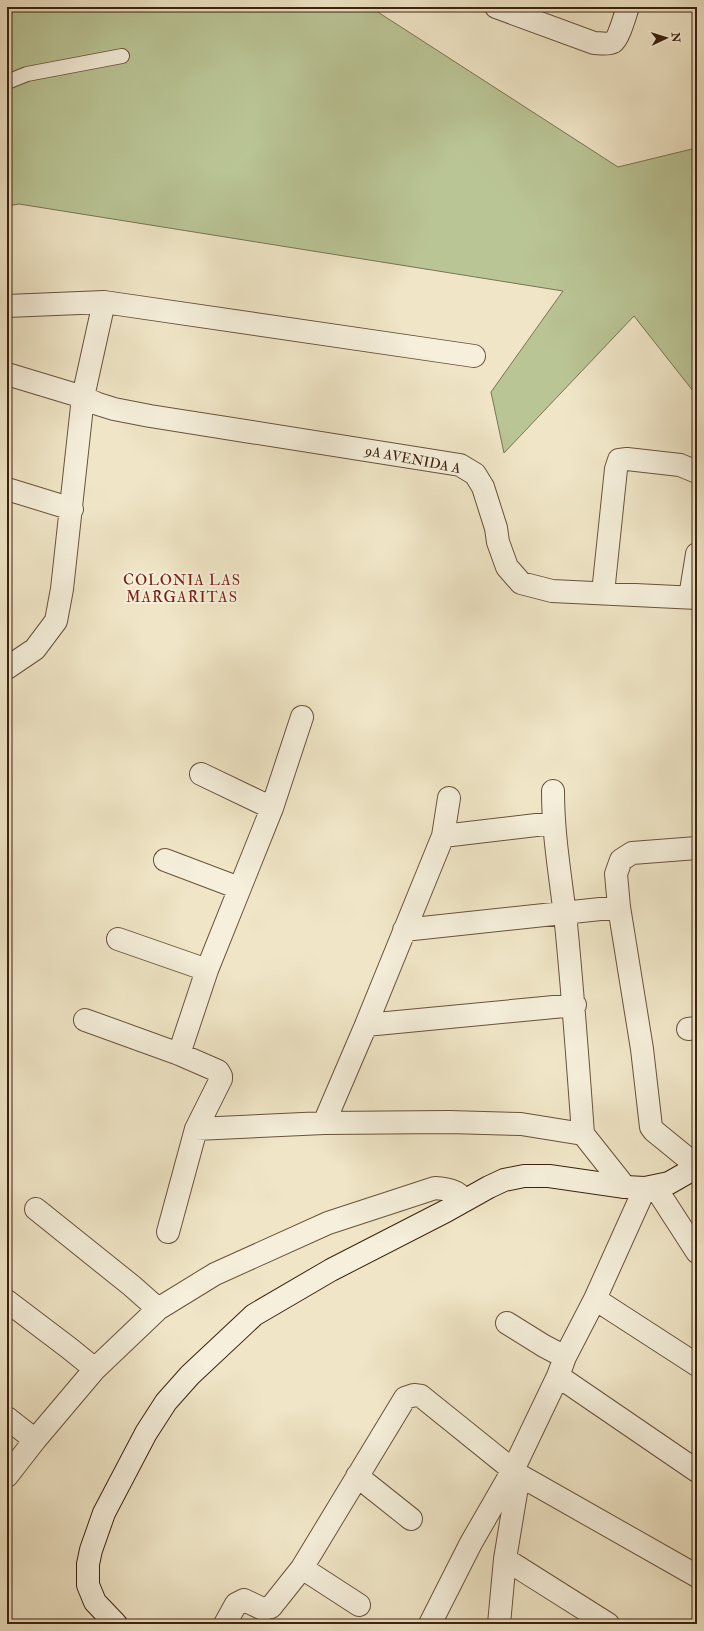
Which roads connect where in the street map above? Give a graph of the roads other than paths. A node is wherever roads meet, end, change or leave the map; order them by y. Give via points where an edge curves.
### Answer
1 (496, 7) edge
2 (628, 7) edge
3 (122, 56) dead end
4 (7, 82) edge
5 (104, 302) junction
6 (7, 306) edge
7 (474, 356) dead end
8 (7, 374) edge
9 (83, 397) junction
10 (697, 472) edge
11 (7, 489) edge
12 (72, 509) junction
13 (697, 554) edge
14 (603, 593) junction
15 (694, 597) edge
16 (7, 668) edge
17 (302, 717) dead end
18 (201, 774) dead end
19 (552, 791) dead end
20 (449, 798) dead end
21 (272, 808) junction
22 (553, 823) junction
23 (443, 836) junction
24 (697, 848) edge
25 (165, 860) dead end
26 (239, 888) junction
27 (619, 907) junction
28 (565, 912) junction
29 (404, 930) junction
30 (118, 939) dead end
31 (207, 970) junction
32 (574, 1005) junction
33 (85, 1020) dead end
34 (366, 1026) junction
35 (179, 1054) junction
36 (324, 1123) junction
37 (196, 1130) junction
38 (583, 1134) junction
39 (697, 1166) edge
40 (642, 1188) junction
41 (464, 1200) junction
42 (36, 1209) dead end
43 (168, 1232) dead end
44 (697, 1252) edge
45 (595, 1299) junction
46 (7, 1301) edge
47 (158, 1310) junction
48 (507, 1323) dead end
49 (697, 1365) edge
50 (561, 1366) junction
51 (95, 1369) junction
52 (7, 1418) edge
53 (35, 1440) junction
54 (697, 1471) edge
55 (516, 1472) junction
56 (7, 1476) edge
57 (357, 1476) junction
58 (411, 1519) dead end
59 (506, 1559) junction
60 (302, 1568) junction
61 (697, 1576) edge
62 (359, 1605) dead end
63 (116, 1624) edge
64 (225, 1624) edge
65 (430, 1624) edge
66 (499, 1624) edge
67 (608, 1624) edge

1 - 2 street via 594,43 605,44 612,43 616,38
3 - 4 lane via 27,74
5 - 6 street
5 - 7 street
5 - 9 street
8 - 9 street, 9A AVENIDA A
9 - 12 street
9 - 14 street, 9A AVENIDA A via 114,409 150,416 460,465 475,474 483,487 507,567 521,583 552,591
10 - 14 street via 680,465 619,460
11 - 12 street
12 - 16 street via 56,621 34,649
13 - 15 street
14 - 15 street, 9A AVENIDA A
17 - 21 street
18 - 21 street
19 - 22 street
20 - 23 street
21 - 26 street
22 - 23 street
22 - 28 street
23 - 29 street
24 - 27 street via 632,853 621,860 616,874
25 - 26 street
26 - 31 street
27 - 28 street
27 - 39 street via 642,1049 651,1127
28 - 29 street
28 - 32 street
29 - 34 street
30 - 31 street
31 - 35 street
32 - 34 street
32 - 38 street
33 - 35 street
34 - 36 street
35 - 37 street via 218,1071 221,1076
36 - 37 street
36 - 38 street via 521,1124
37 - 43 street
38 - 40 street
39 - 40 street via 677,1180
40 - 41 street via 566,1177 524,1176 504,1180
40 - 44 street
40 - 45 street
41 - 47 street via 459,1194 448,1189 435,1188 328,1223 215,1274
41 - 63 street via 330,1270 254,1315 190,1375 166,1402 146,1433 107,1506 90,1550 87,1576 90,1592 95,1602
42 - 47 street
45 - 49 street
45 - 50 street
46 - 51 street
47 - 51 street
48 - 50 street via 544,1346
50 - 54 street
50 - 55 street
51 - 53 street
52 - 53 street
53 - 56 street
55 - 57 street via 421,1396 414,1395 405,1398
55 - 59 street
55 - 61 street
55 - 65 street via 471,1543
57 - 58 street
57 - 60 street
59 - 66 street
59 - 67 street
60 - 62 street
60 - 64 street via 271,1608 263,1609 244,1600 236,1604

